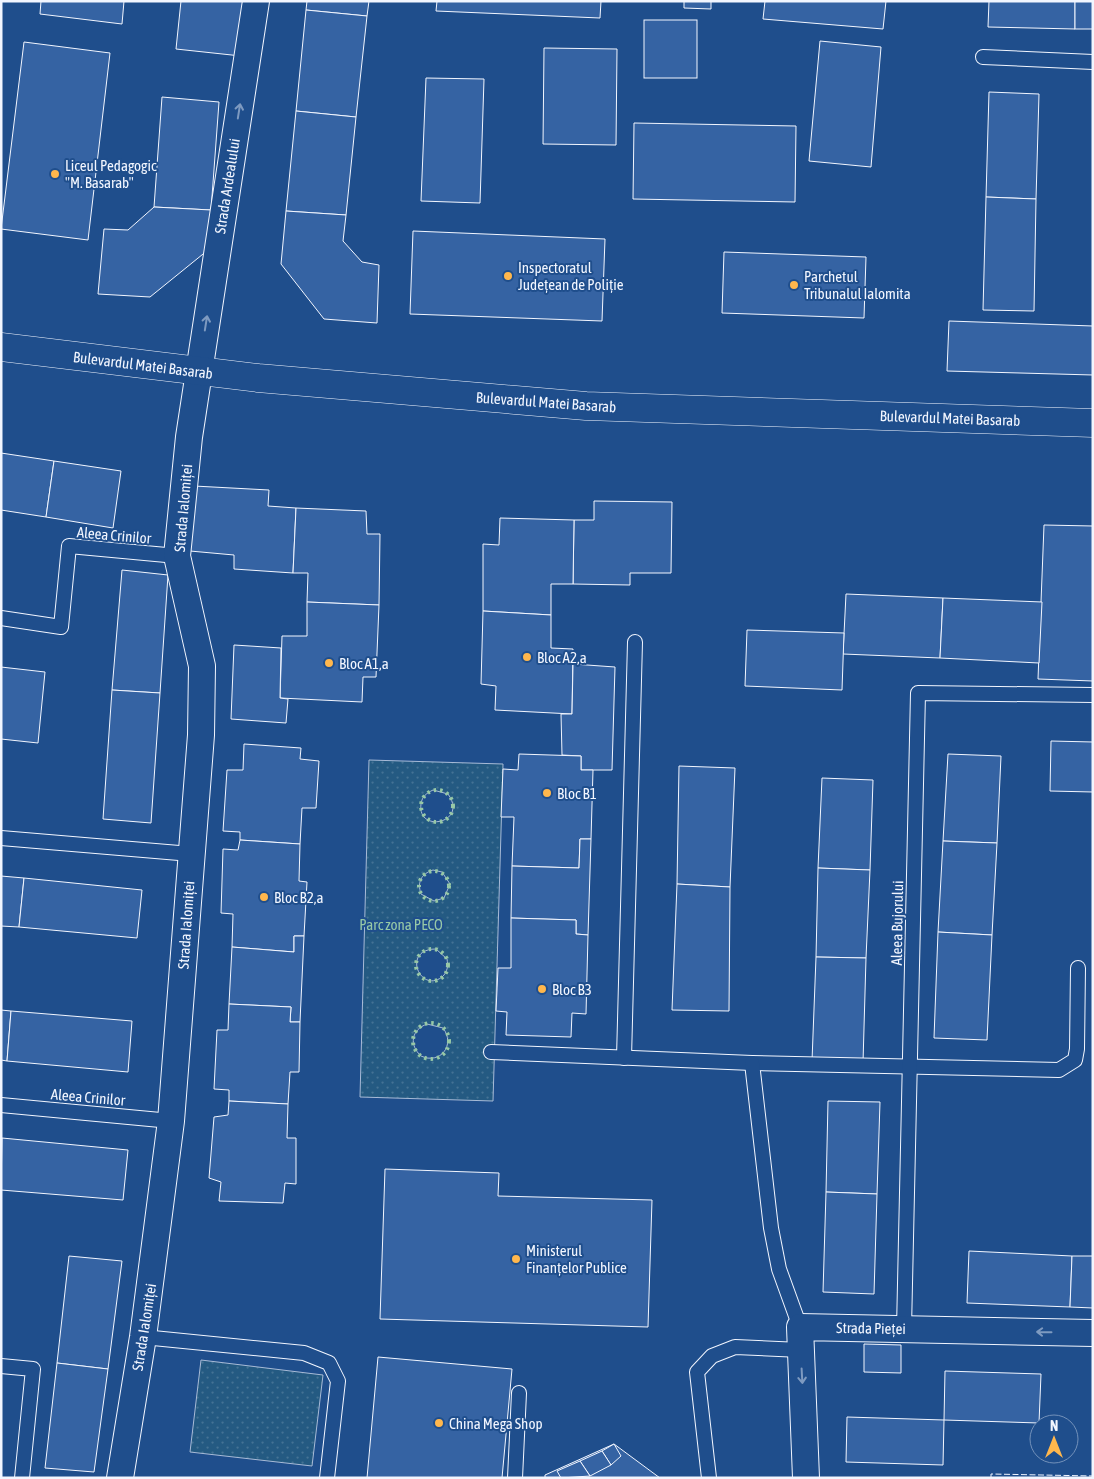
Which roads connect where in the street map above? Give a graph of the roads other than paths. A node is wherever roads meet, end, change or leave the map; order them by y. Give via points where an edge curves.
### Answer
1 (256, 1) edge
2 (983, 57) dead end
3 (1093, 62) edge
4 (1, 346) edge
5 (198, 372) junction
6 (1093, 423) edge
7 (177, 556) junction
8 (1, 618) edge
9 (635, 642) dead end
10 (1093, 695) edge
11 (1, 838) edge
12 (191, 854) junction
13 (1078, 968) dead end
14 (491, 1052) dead end
15 (624, 1058) junction
16 (752, 1063) junction
17 (910, 1068) junction
18 (1, 1105) edge
19 (171, 1121) junction
20 (904, 1329) junction
21 (1093, 1333) edge
22 (143, 1337) junction
23 (800, 1339) junction
24 (1, 1366) edge
25 (519, 1393) dead end
26 (22, 1478) edge
27 (120, 1478) edge
28 (327, 1478) edge
29 (515, 1478) edge
30 (709, 1478) edge
31 (806, 1478) edge

5 -> 1 street, Strada Ardealului
2 - 3 lane
4 - 5 main road, Bulevardul Matei Basarab
5 - 6 main road, Bulevardul Matei Basarab via 586,406
5 - 7 street, Strada Ialomiței
7 - 8 lane, Aleea Crinilor via 70,546 62,627
7 - 12 street, Strada Ialomiței via 202,666 201,735
9 - 15 lane
10 - 17 lane, Aleea Bujorului via 918,693
11 - 12 lane
12 - 19 street, Strada Ialomiței
13 - 17 lane via 1075,1060 1059,1070
14 - 15 lane
15 - 16 lane
16 - 17 lane
16 - 23 lane via 771,1228 779,1269
17 - 20 lane, Aleea Bujorului
18 - 19 lane, Aleea Crinilor
19 - 22 street, Strada Ialomiței
21 -> 20 street, Strada Pieței
20 - 23 street, Strada Pieței
22 - 27 street, Strada Ialomiței
22 - 28 lane via 304,1353 329,1363 338,1381
23 - 30 lane via 735,1347 712,1356 697,1372
23 -> 31 street
24 - 26 lane via 33,1368
25 - 29 lane

